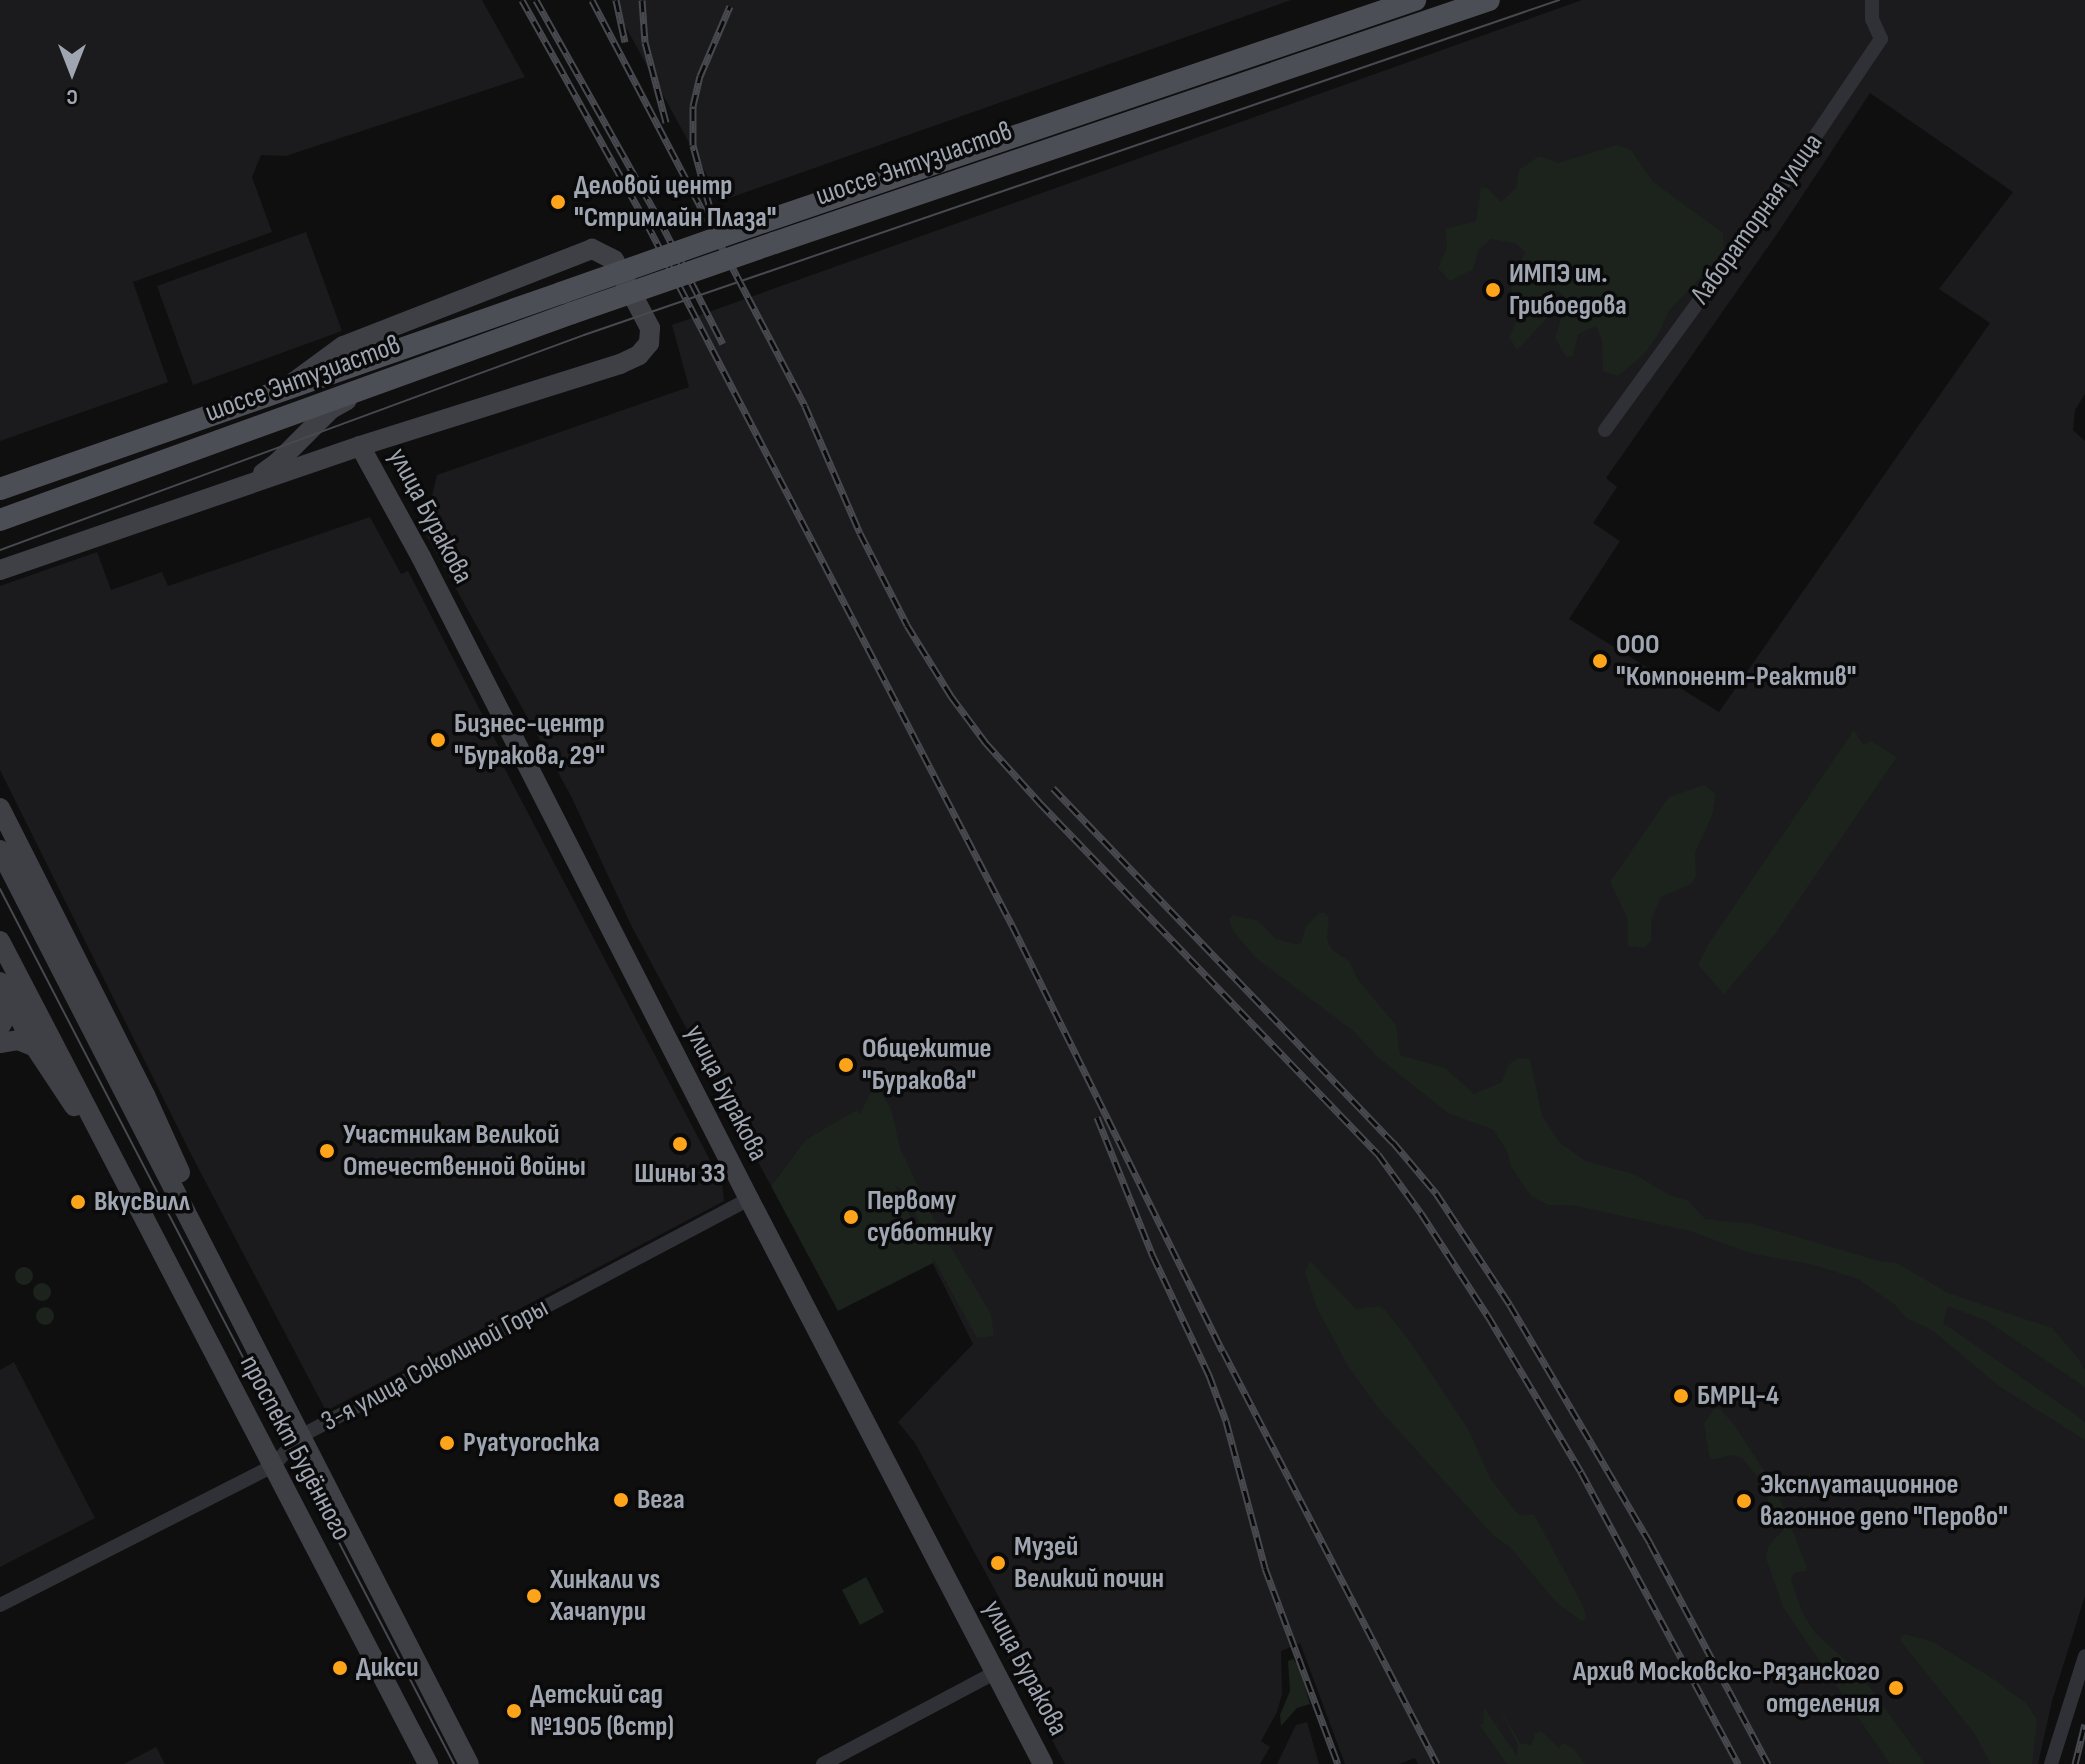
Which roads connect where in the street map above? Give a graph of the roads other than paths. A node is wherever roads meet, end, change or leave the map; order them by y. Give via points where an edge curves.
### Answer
1 (1415, 0) edge
2 (1489, 0) edge
3 (1872, 0) edge
4 (286, 388) junction
5 (368, 388) junction
6 (1605, 430) dead end
7 (360, 446) junction
8 (239, 488) junction
9 (0, 489) edge
10 (0, 520) edge
11 (0, 570) edge
12 (0, 808) edge
13 (0, 850) edge
14 (0, 941) edge
15 (4, 990) edge
16 (0, 1027) edge
17 (0, 1043) edge
18 (35, 1047) junction
19 (60, 1073) junction
20 (749, 1199) junction
21 (236, 1309) junction
22 (299, 1437) junction
23 (273, 1466) junction
24 (0, 1605) edge
25 (2085, 1656) edge
26 (996, 1672) junction
27 (428, 1764) edge
28 (469, 1764) edge
29 (823, 1764) edge
30 (1043, 1764) edge
31 (2051, 1764) edge

1 - 4 main road, шоссе Энтузиастов, bridge
2 - 5 main road, шоссе Энтузиастов, bridge via 774,243
3 - 6 street, Лабораторная улица via 1872,19 1881,39 1771,202
4 - 7 main road via 324,357 394,323 592,249 614,260 650,328 649,343 639,355
4 - 9 main road, шоссе Энтузиастов
5 - 8 main road via 331,409 277,463
5 - 10 main road, шоссе Энтузиастов
7 - 8 main road
7 - 20 main road, улица Буракова
8 - 11 main road
12 - 21 main road, проспект Будённого via 145,1095
13 - 21 main road, проспект Будённого
14 - 19 main road, проспект Будённого
15 - 16 main road via 6,1019
15 - 18 main road, проспект Будённого
17 - 18 main road via 18,1040
18 - 19 main road, проспект Будённого
19 - 23 main road, проспект Будённого via 112,1158
20 - 22 street, 3-я улица Соколиной Горы
20 - 26 main road, улица Буракова
21 - 22 main road, проспект Будённого
22 - 23 street, 3-я улица Соколиной Горы
22 - 28 main road, проспект Будённого
23 - 24 street, 3-я улица Соколиной Горы
23 - 27 main road, проспект Будённого
25 - 31 street
26 - 29 street
26 - 30 main road, улица Буракова

